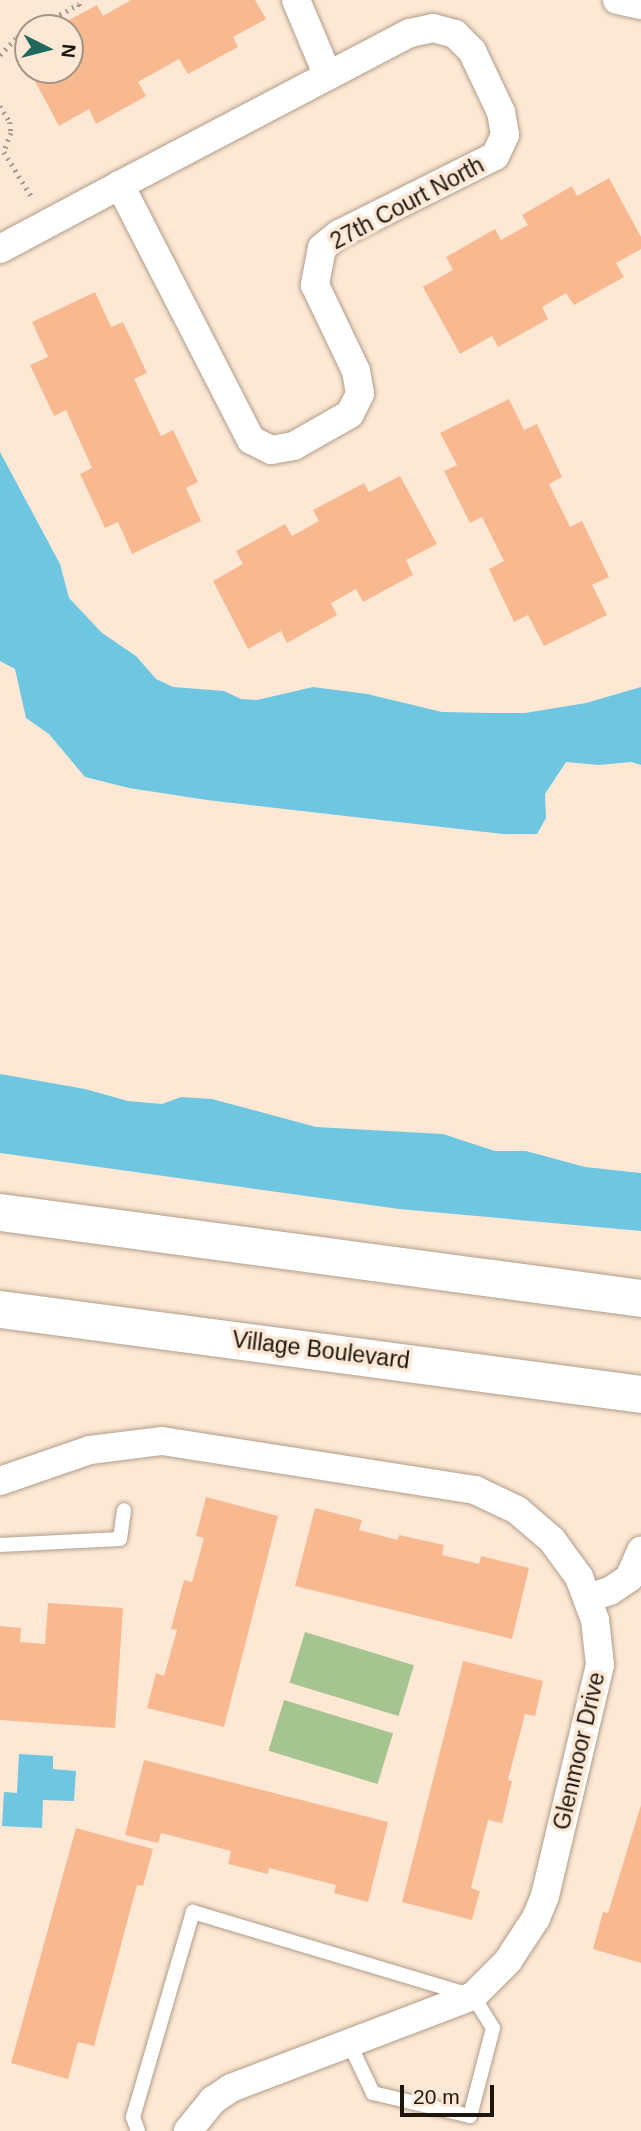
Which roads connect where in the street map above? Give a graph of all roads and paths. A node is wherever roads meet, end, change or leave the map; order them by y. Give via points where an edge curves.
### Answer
1 (296, 0) edge
2 (617, 0) edge
3 (641, 5) edge
4 (81, 10) dead end
5 (61, 14) edge
6 (14, 40) edge
7 (0, 55) edge
8 (328, 76) junction
9 (0, 106) edge
10 (120, 185) junction
11 (48, 223) junction
12 (0, 249) edge
13 (0, 1212) edge
14 (641, 1298) edge
15 (0, 1308) edge
16 (641, 1394) edge
17 (0, 1481) edge
18 (124, 1510) dead end
19 (0, 1545) edge
20 (641, 1551) edge
21 (588, 1598) junction
22 (473, 1996) junction
23 (349, 2043) junction
24 (138, 2131) edge
25 (188, 2131) edge

1 - 8 street
2 - 3 street
4 - 5 path via 79,4
6 - 7 path
8 - 10 street, 27th Court North
8 - 10 street, 27th Court North via 410,33 432,28 455,34 472,51 501,112 505,135 495,156 339,234 322,248 315,285 356,371 360,394 349,414 294,446 271,450 251,440
9 - 11 path via 11,133 4,152
10 - 11 street, 27th Court North
11 - 12 street, 27th Court North
13 - 14 street
15 - 16 street, Village Boulevard
17 - 21 street, Glenmoor Drive via 90,1450 162,1440 474,1490 498,1499 536,1524 566,1558
18 - 19 lane via 120,1539
20 - 21 street via 629,1578
21 - 22 street, Glenmoor Drive via 600,1665 545,1896 523,1940
22 - 23 street, Glenmoor Drive
22 - 23 lane via 493,2028 470,2116 373,2093
22 - 24 lane via 193,1912 133,2117
23 - 25 street, Glenmoor Drive via 231,2088 213,2100

